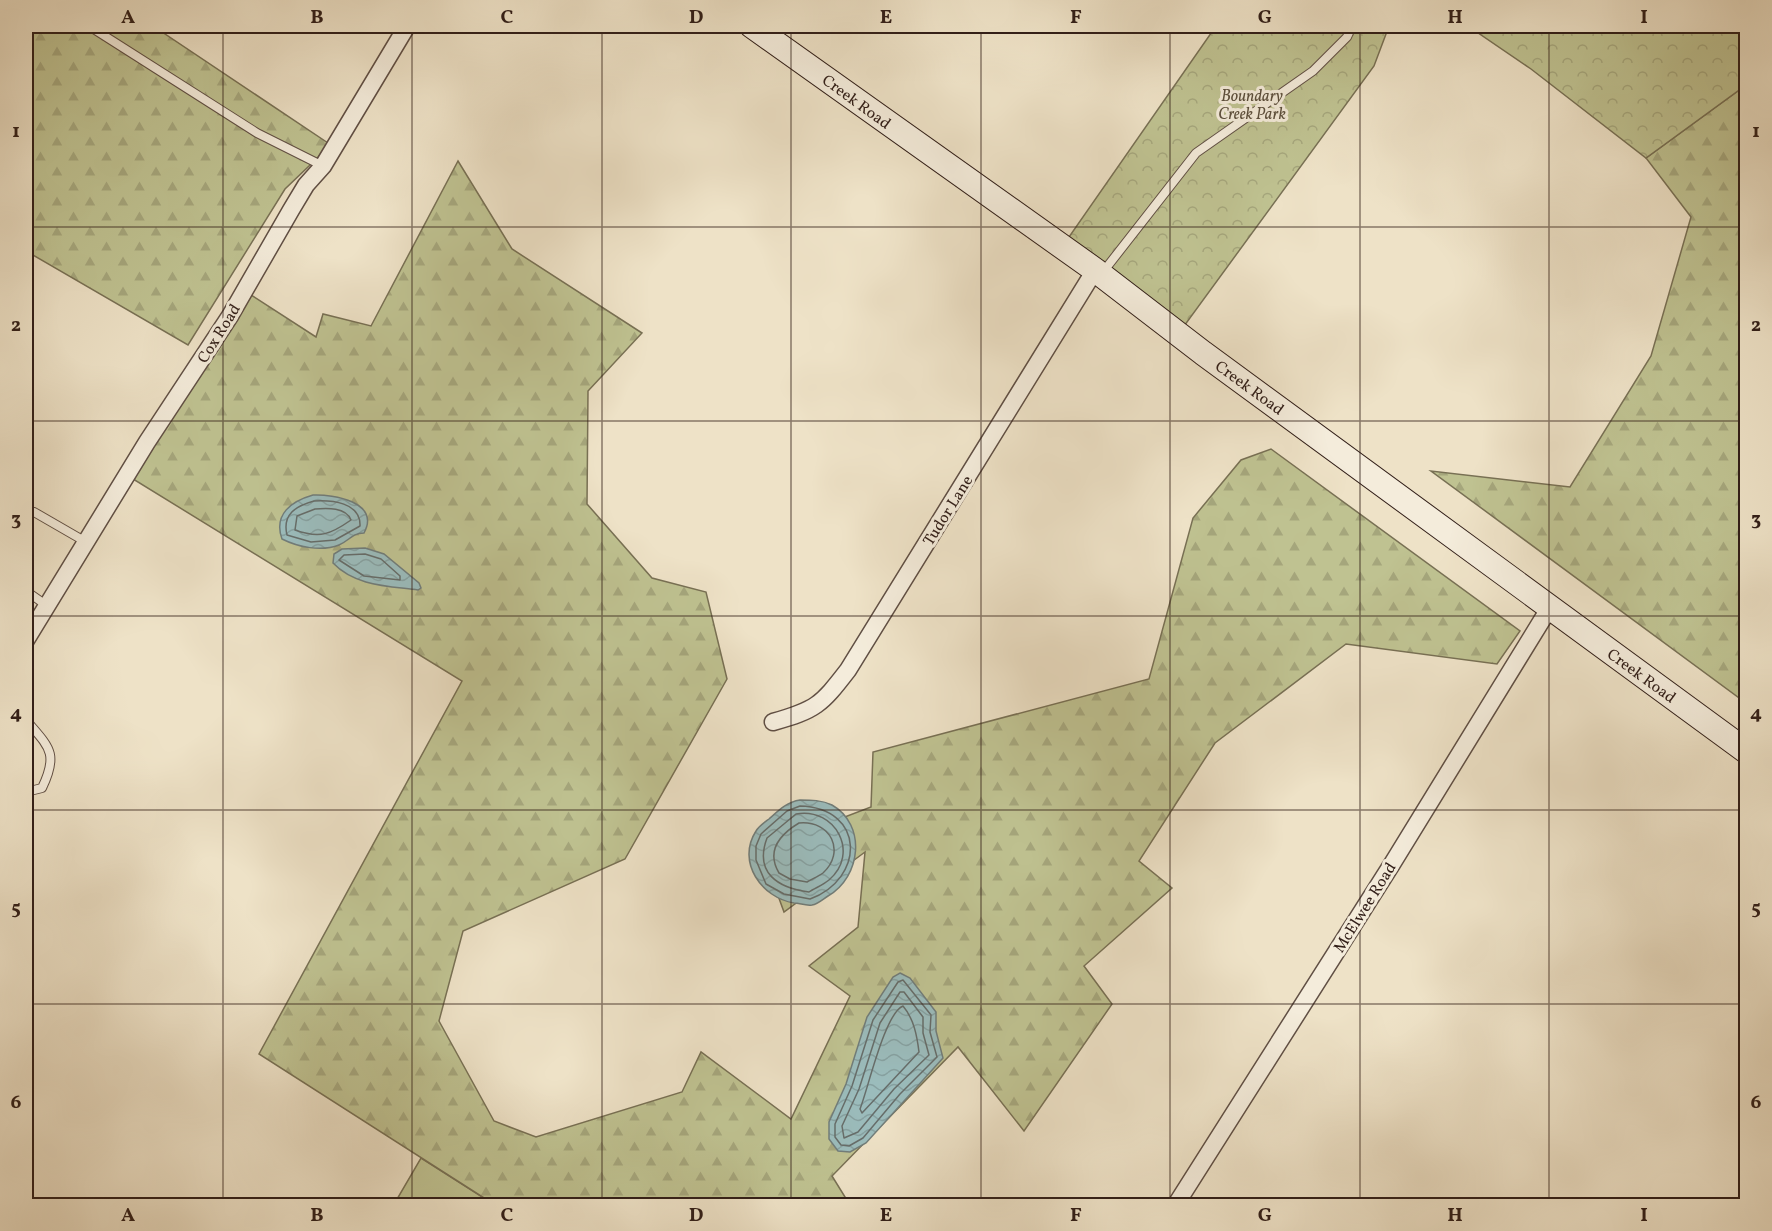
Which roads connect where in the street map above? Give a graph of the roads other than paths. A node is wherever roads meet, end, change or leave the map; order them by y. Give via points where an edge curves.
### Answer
1 (89, 26) edge
2 (407, 26) edge
3 (752, 26) edge
4 (1352, 26) edge
5 (324, 166) junction
6 (1098, 273) junction
7 (26, 511) edge
8 (86, 542) junction
9 (26, 591) edge
10 (46, 605) junction
11 (1550, 607) junction
12 (26, 640) edge
13 (26, 720) edge
14 (773, 722) dead end
15 (1746, 751) edge
16 (26, 792) edge
17 (1175, 1206) edge

1 - 5 lane via 257,133
2 - 5 street, Cox Road
3 - 6 main road, Creek Road
4 - 6 lane via 1347,37 1313,71 1196,153
5 - 8 street, Cox Road via 306,185 230,316
6 - 11 main road, Creek Road
6 - 14 street, Tudor Lane via 848,670 816,707
7 - 8 lane
8 - 10 street, Cox Road
9 - 10 lane
10 - 12 street, Cox Road
11 - 15 main road, Creek Road
11 - 17 street, McElwee Road
13 - 16 lane via 48,745 52,757 42,788

